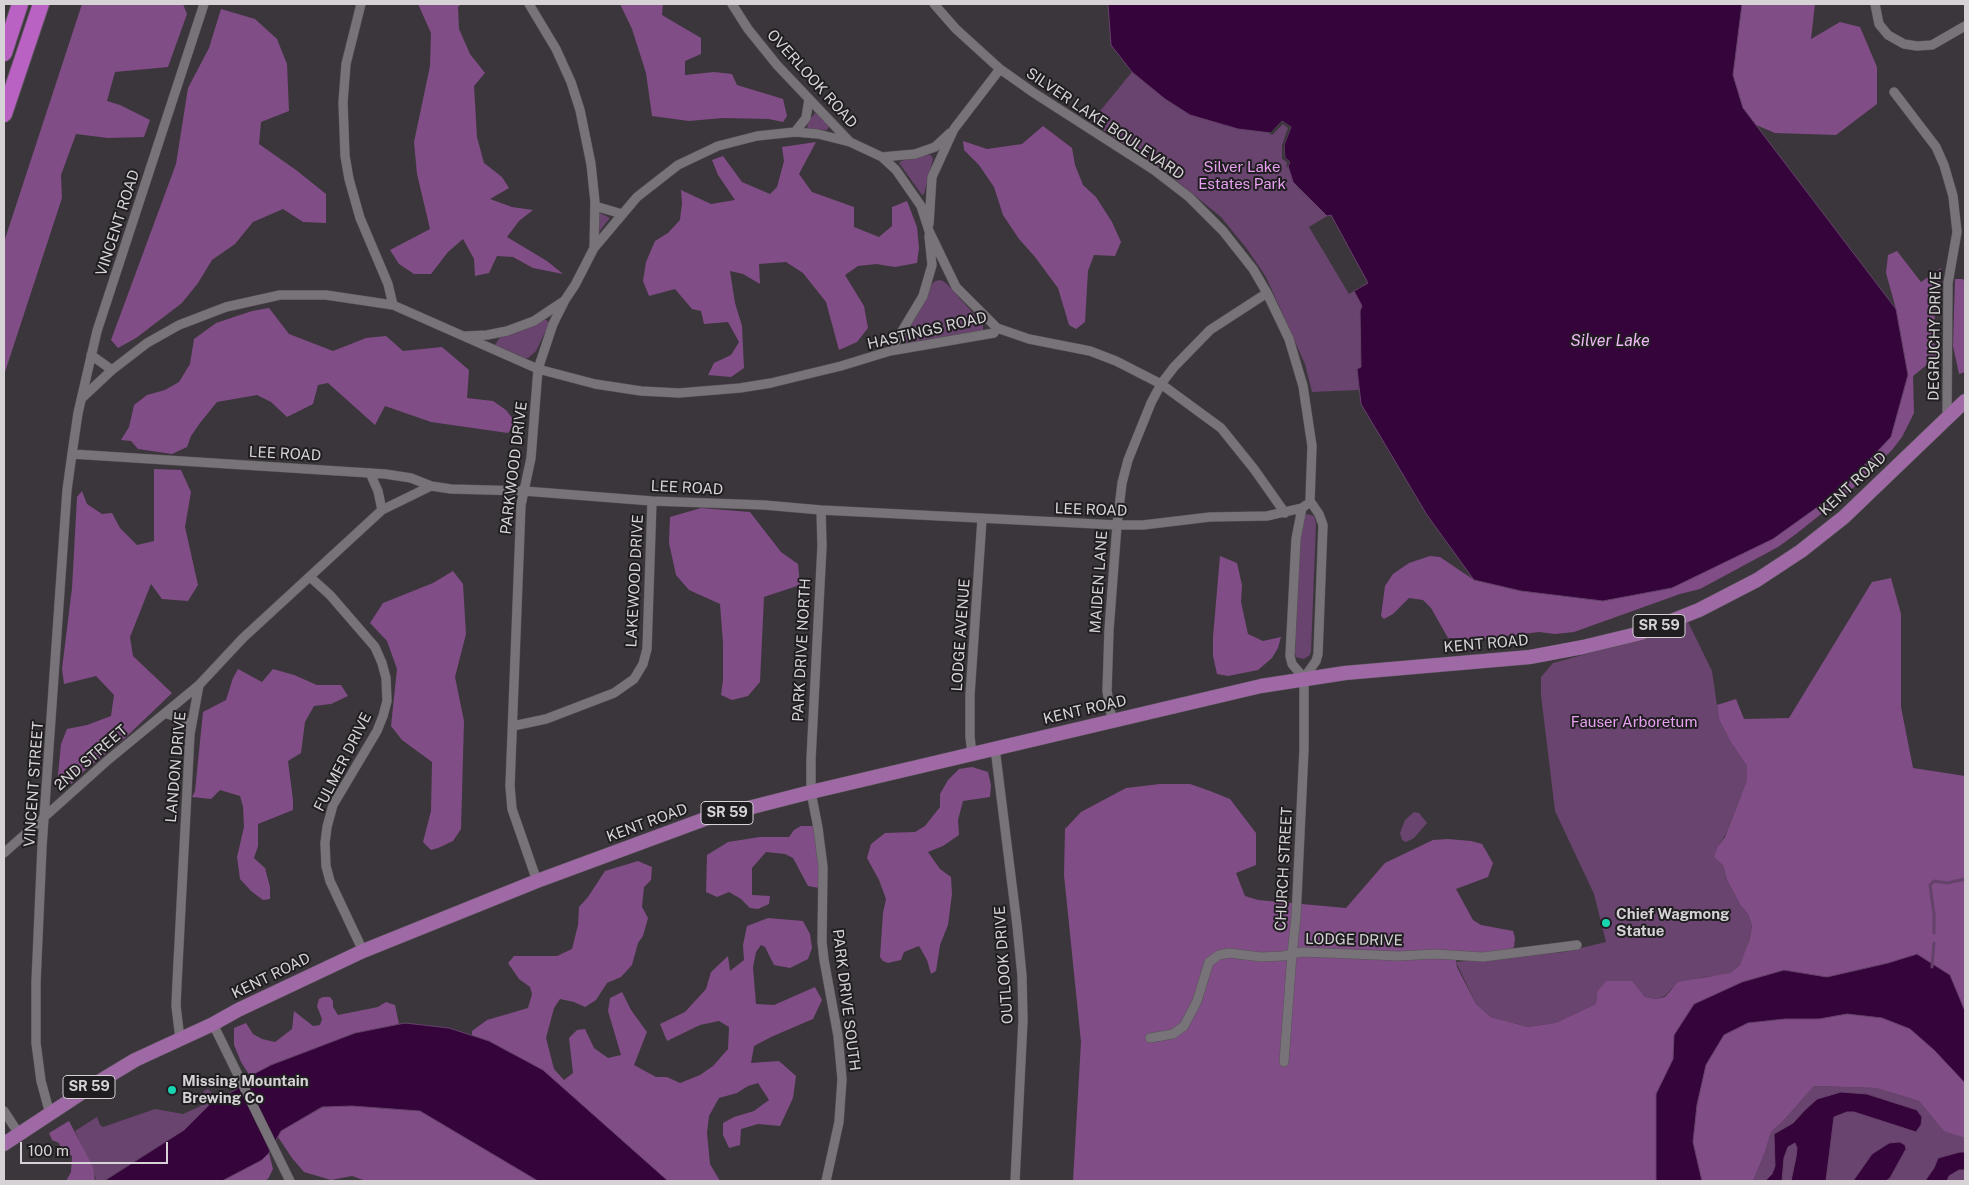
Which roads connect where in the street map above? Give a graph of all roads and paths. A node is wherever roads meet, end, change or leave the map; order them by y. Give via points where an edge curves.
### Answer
1 (20, 4) edge
2 (41, 4) edge
3 (204, 4) edge
4 (361, 4) edge
5 (530, 4) edge
6 (732, 4) edge
7 (934, 4) edge
8 (1875, 4) edge
9 (1965, 26) edge
10 (4, 53) edge
11 (1000, 69) junction
12 (1894, 92) dead end
13 (809, 99) junction
14 (4, 114) edge
15 (954, 129) junction
16 (795, 132) junction
17 (850, 142) junction
18 (882, 157) junction
19 (594, 206) junction
20 (622, 214) junction
21 (929, 231) junction
22 (594, 248) junction
23 (1267, 293) junction
24 (565, 300) junction
25 (393, 305) junction
26 (998, 328) junction
27 (460, 336) junction
28 (890, 351) junction
29 (91, 355) junction
30 (538, 369) junction
31 (112, 370) junction
32 (1161, 384) junction
33 (82, 398) junction
34 (1965, 401) edge
35 (1947, 418) junction
36 (72, 454) junction
37 (370, 473) junction
38 (431, 486) junction
39 (524, 492) junction
40 (652, 501) junction
41 (1310, 501) junction
42 (1302, 508) junction
43 (382, 510) junction
44 (821, 510) junction
45 (1285, 513) junction
46 (982, 519) junction
47 (1117, 525) junction
48 (310, 577) junction
49 (1304, 678) junction
50 (199, 685) junction
51 (165, 713) junction
52 (1112, 720) junction
53 (191, 726) junction
54 (513, 726) junction
55 (995, 748) junction
56 (972, 754) junction
57 (811, 792) junction
58 (45, 815) junction
59 (4, 854) edge
60 (537, 881) junction
61 (1577, 945) dead end
62 (363, 950) junction
63 (1292, 954) junction
64 (213, 1024) junction
65 (180, 1038) junction
66 (1150, 1038) dead end
67 (1284, 1062) dead end
68 (4, 1111) edge
69 (50, 1114) junction
70 (19, 1134) junction
71 (4, 1144) edge
72 (289, 1181) edge
73 (826, 1181) edge
74 (1015, 1181) edge

1 - 10 highway
2 - 14 highway
3 - 29 street, VINCENT ROAD
4 - 25 street via 346,64 343,102 345,156 360,218 388,284
5 - 19 street via 556,49 580,110 591,164
6 - 13 street, OVERLOOK ROAD via 748,29
7 - 11 street, SILVER LAKE BOULEVARD
8 - 9 street via 1880,24 1888,35 1904,44 1932,45
11 - 15 street
11 - 23 street, SILVER LAKE BOULEVARD via 1172,183 1223,231
12 - 35 street, DEGRUCHY DRIVE via 1936,147 1953,196 1957,232 1948,283
13 - 16 street via 806,118
13 - 17 street, OVERLOOK ROAD
15 - 18 street via 935,147 915,154
15 - 21 street via 932,177
16 - 17 street, PARKWOOD DRIVE
16 - 20 street, PARKWOOD DRIVE via 734,141 694,156 653,183
17 - 18 street, OVERLOOK ROAD
18 - 21 street, OVERLOOK ROAD via 921,206
19 - 20 street
19 - 22 street
20 - 22 street, PARKWOOD DRIVE
21 - 26 street via 956,287
21 - 28 street via 932,265 923,296
22 - 24 street, PARKWOOD DRIVE
23 - 32 street, MAIDEN LANE via 1210,330
23 - 41 street, SILVER LAKE BOULEVARD via 1289,339 1305,395 1312,446
24 - 27 street, HASTINGS ROAD via 534,321 507,331
24 - 30 street, PARKWOOD DRIVE
25 - 27 street, HASTINGS ROAD
25 - 31 street, HASTINGS ROAD via 311,295 249,300 179,325 147,343
26 - 28 street, HASTINGS ROAD via 994,333
26 - 32 street, HASTINGS ROAD via 1029,339 1090,351
27 - 30 street, HASTINGS ROAD
28 - 30 street, HASTINGS ROAD via 771,383 702,392 618,388 573,380
29 - 31 street
29 - 33 street, VINCENT ROAD
30 - 39 street, PARKWOOD DRIVE via 532,458
31 - 33 street, HASTINGS ROAD
32 - 45 street, HASTINGS ROAD via 1221,428
32 - 47 street, MAIDEN LANE via 1128,460
33 - 36 street, VINCENT ROAD
34 - 35 main road, KENT ROAD / SR 59
35 - 49 main road, KENT ROAD / SR 59 via 1844,517 1801,550 1757,580 1689,614 1641,633 1530,657
36 - 37 street, LEE ROAD
36 - 58 street, VINCENT STREET
37 - 38 street, LEE ROAD via 411,478
37 - 43 street
38 - 39 street, LEE ROAD
38 - 43 street
39 - 40 street, LEE ROAD
39 - 54 street, PARKWOOD DRIVE
40 - 44 street, LEE ROAD
40 - 54 street, LAKEWOOD DRIVE via 647,649 634,679 614,693 546,719
41 - 42 street
41 - 49 street via 1320,514 1323,525 1318,654
42 - 45 street, LEE ROAD
42 - 49 street via 1296,540 1290,656 1292,664
43 - 48 street
44 - 46 street, LEE ROAD
44 - 57 street, PARK DRIVE NORTH
45 - 47 street, LEE ROAD
46 - 47 street, LEE ROAD
46 - 56 street, LODGE AVENUE via 970,695
47 - 52 street, MAIDEN LANE via 1107,675
48 - 50 street via 243,638
48 - 62 street, FULMER DRIVE via 375,647 386,678 387,701 383,716 334,805 325,843 330,881
49 - 52 main road, KENT ROAD / SR 59
49 - 63 street, CHURCH STREET via 1300,843
50 - 51 street, 2ND STREET
50 - 53 street, LANDON DRIVE
51 - 53 street
51 - 58 street, 2ND STREET
52 - 55 main road, KENT ROAD / SR 59
53 - 65 street, LANDON DRIVE via 176,1006
54 - 60 street, PARKWOOD DRIVE via 512,809
55 - 56 main road, KENT ROAD / SR 59
55 - 74 street, OUTLOOK DRIVE via 1022,976 1023,1020
56 - 57 main road, KENT ROAD / SR 59
57 - 60 main road, KENT ROAD / SR 59 via 705,819
57 - 73 street, PARK DRIVE SOUTH via 822,864 822,942 842,1079 839,1122
58 - 59 street, 2ND STREET
58 - 69 street, VINCENT STREET via 35,1020 39,1066
60 - 62 main road, KENT ROAD / SR 59
61 - 63 street, LODGE DRIVE via 1482,957
62 - 64 main road, KENT ROAD / SR 59
63 - 66 street, LODGE DRIVE via 1276,957 1219,955 1209,962 1197,1001 1184,1026 1174,1034
63 - 67 street, CHURCH STREET
64 - 65 main road, KENT ROAD / SR 59
64 - 72 street
65 - 69 main road, SR 59 via 124,1066
68 - 70 street
69 - 70 main road, SR 59
70 - 71 main road, SR 59

